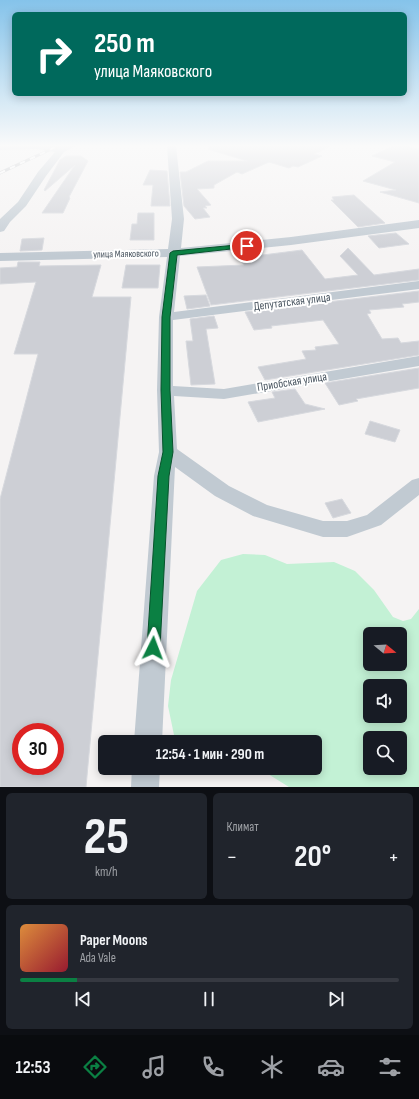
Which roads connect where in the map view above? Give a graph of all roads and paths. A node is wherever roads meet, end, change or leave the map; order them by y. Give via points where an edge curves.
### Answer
1 (36, 183) edge
2 (175, 183) edge
3 (419, 224) edge
4 (0, 228) edge
5 (173, 253) junction
6 (0, 257) edge
7 (419, 285) edge
8 (166, 317) junction
9 (419, 361) edge
10 (165, 390) junction
11 (168, 452) junction
12 (419, 485) edge
13 (148, 735) edge
14 (146, 775) edge
15 (145, 787) edge

1 - 4 street via 22,204
2 - 5 street via 178,219
3 - 5 street, улица Маяковского
5 - 6 street, улица Маяковского
5 - 8 street
7 - 8 street, Депутатская улица
8 - 10 street
9 - 10 street, Приобская улица via 224,394
10 - 11 street
11 - 12 street via 222,491 260,511 324,529 347,529 374,520
11 - 13 street via 164,476
14 - 15 street

